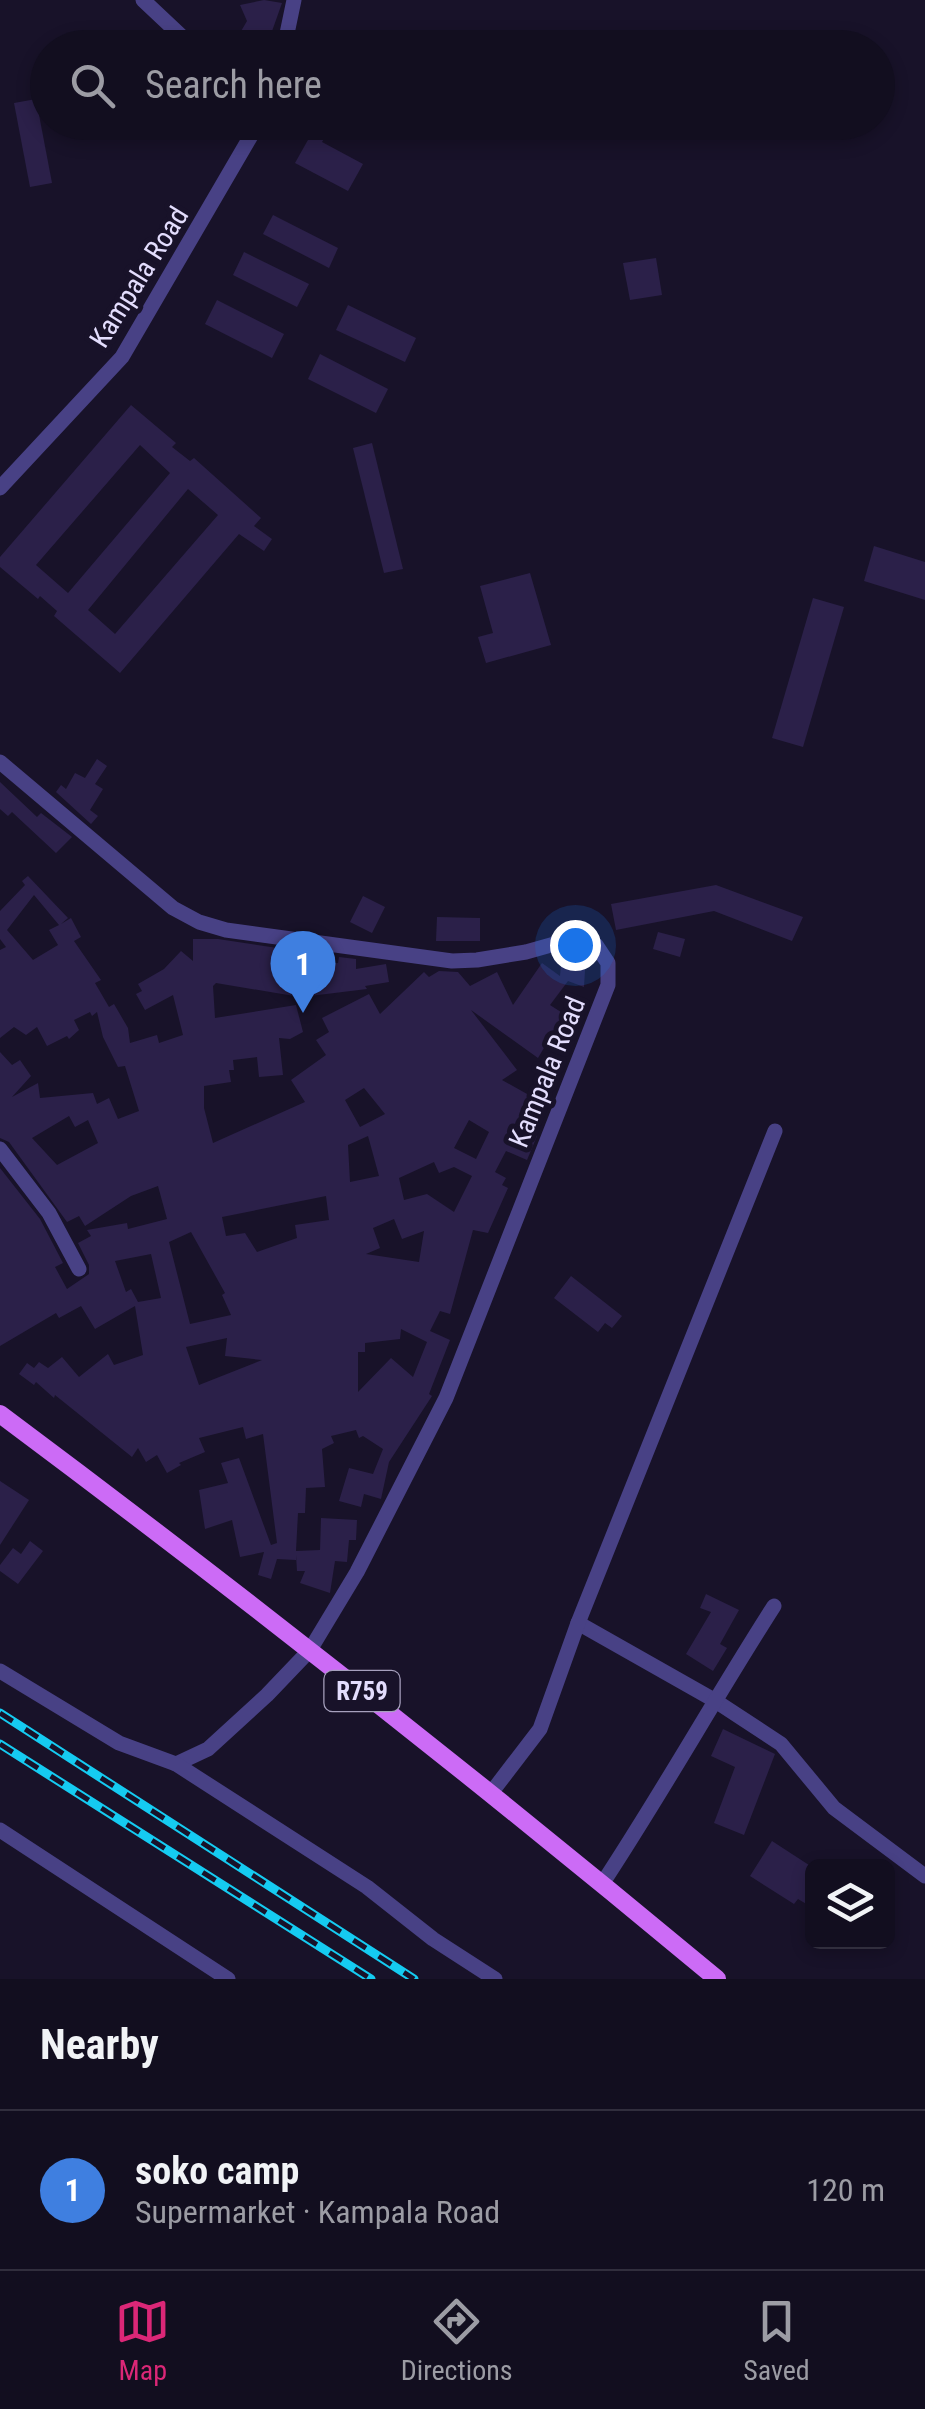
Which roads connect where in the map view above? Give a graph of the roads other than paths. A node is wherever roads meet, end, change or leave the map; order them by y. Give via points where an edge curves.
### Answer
1 (143, 0) edge
2 (294, 0) edge
3 (175, 30) edge
4 (288, 30) edge
5 (249, 140) edge
6 (0, 488) edge
7 (0, 762) edge
8 (775, 1131) dead end
9 (0, 1148) edge
10 (79, 1270) dead end
11 (0, 1414) edge
12 (774, 1606) dead end
13 (578, 1623) junction
14 (310, 1650) junction
15 (0, 1671) edge
16 (714, 1700) junction
17 (176, 1764) junction
18 (490, 1793) junction
19 (0, 1830) edge
20 (925, 1876) edge
21 (602, 1884) junction
22 (713, 1978) edge
23 (228, 1979) edge
24 (495, 1979) edge

1 - 3 street
2 - 4 street
5 - 6 street, Kampala Road via 122,357
7 - 14 street, Kampala Road via 173,908 226,930 452,961 565,941 591,943 608,963 608,985 592,1030 446,1398
8 - 13 street
9 - 10 street via 49,1213
11 - 14 main road, R759
12 - 16 street
13 - 16 street
13 - 18 street via 540,1729
14 - 17 street via 208,1750
14 - 18 main road, R759
15 - 17 street via 120,1743
16 - 20 street via 781,1744 834,1808
16 - 21 street
17 - 24 street
18 - 21 main road, R759
19 - 23 street
21 - 22 main road, R759

